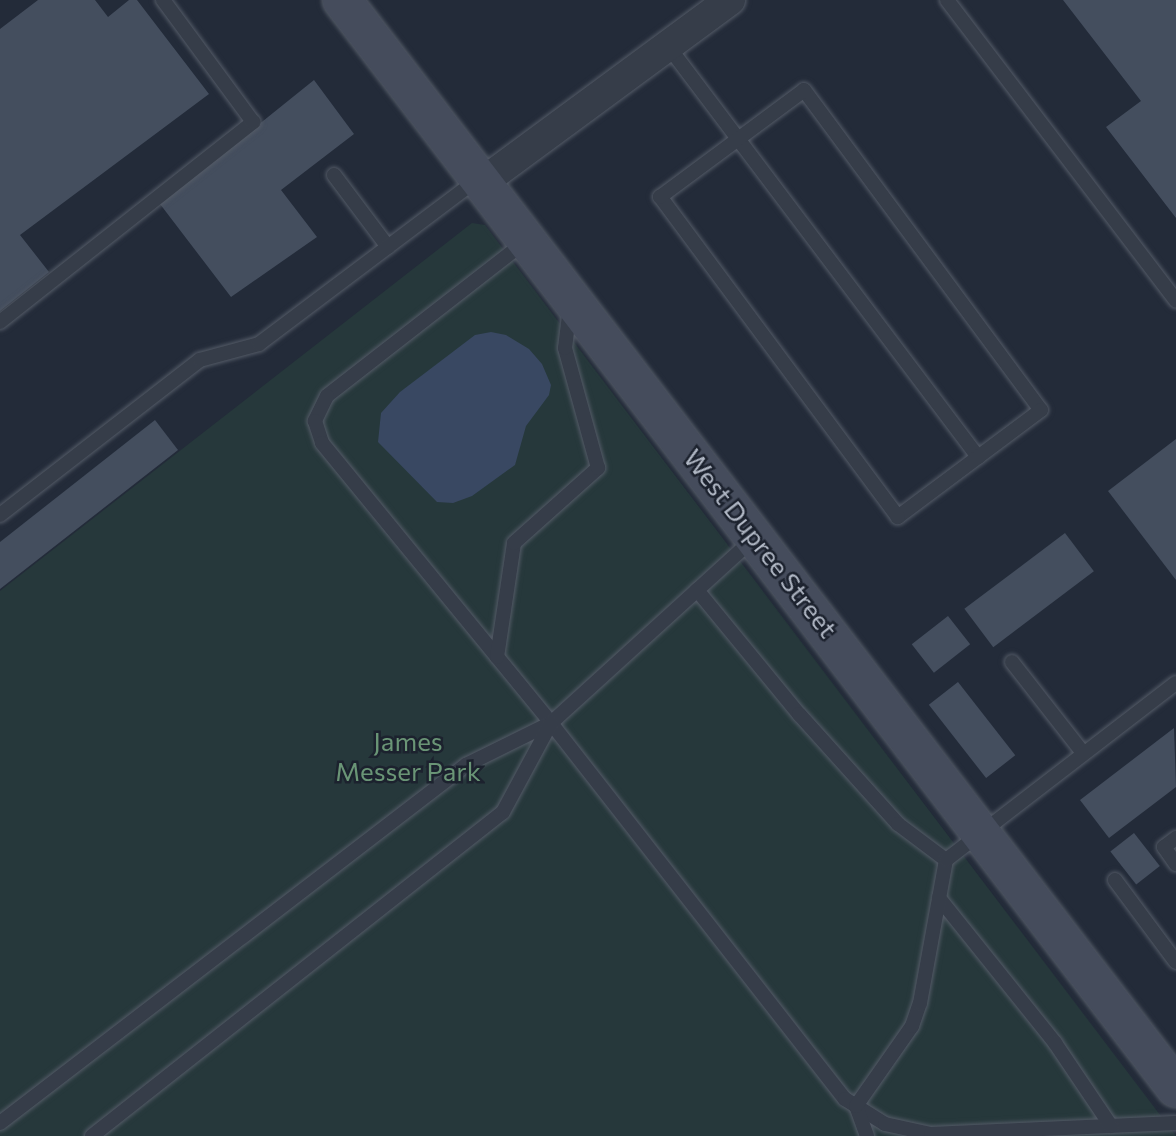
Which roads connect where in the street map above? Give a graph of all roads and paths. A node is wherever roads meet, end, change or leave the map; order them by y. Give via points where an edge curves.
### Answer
1 (163, 0) edge
2 (342, 0) edge
3 (730, 0) edge
4 (947, 0) edge
5 (668, 46) junction
6 (738, 139) junction
7 (334, 175) dead end
8 (481, 180) junction
9 (527, 240) junction
10 (388, 247) junction
11 (572, 297) junction
12 (1176, 301) edge
13 (0, 322) edge
14 (978, 457) junction
15 (0, 515) edge
16 (756, 536) junction
17 (697, 590) junction
18 (497, 657) junction
19 (1012, 662) dead end
20 (1176, 683) edge
21 (551, 723) junction
22 (1083, 753) junction
23 (982, 830) junction
24 (1176, 838) edge
25 (946, 860) junction
26 (1176, 864) edge
27 (1115, 880) dead end
28 (939, 898) junction
29 (1176, 962) edge
30 (1176, 1088) edge
31 (856, 1107) junction
32 (0, 1123) edge
33 (1176, 1123) edge
34 (1111, 1126) junction
35 (92, 1136) edge
36 (867, 1136) edge

1 - 13 lane via 253,122
2 - 8 street, West Dupree Street
3 - 5 street
4 - 12 lane
5 - 6 lane
5 - 8 street
6 - 14 lane
6 - 14 lane via 804,90 1041,410
6 - 14 lane via 660,197 898,517
7 - 10 lane
8 - 9 street, West Dupree Street
8 - 10 lane
9 - 11 street, West Dupree Street
9 - 18 lane via 327,396 315,421 322,443
10 - 15 lane via 259,344 200,360
11 - 16 street, West Dupree Street
11 - 18 lane via 565,348 598,468 514,543
16 - 17 lane
16 - 23 street, West Dupree Street
17 - 21 lane
17 - 25 lane via 898,824
18 - 21 lane
19 - 22 lane
20 - 22 lane
21 - 31 lane via 818,1070
21 - 32 lane via 466,765
21 - 35 lane via 503,812
22 - 23 lane
23 - 25 lane
23 - 30 street, West Dupree Street
24 - 26 lane via 1164,847
25 - 28 lane
27 - 29 lane
28 - 31 lane via 912,1026
28 - 34 lane via 1055,1043
31 - 34 lane via 885,1124 931,1134
31 - 36 lane
33 - 34 lane

